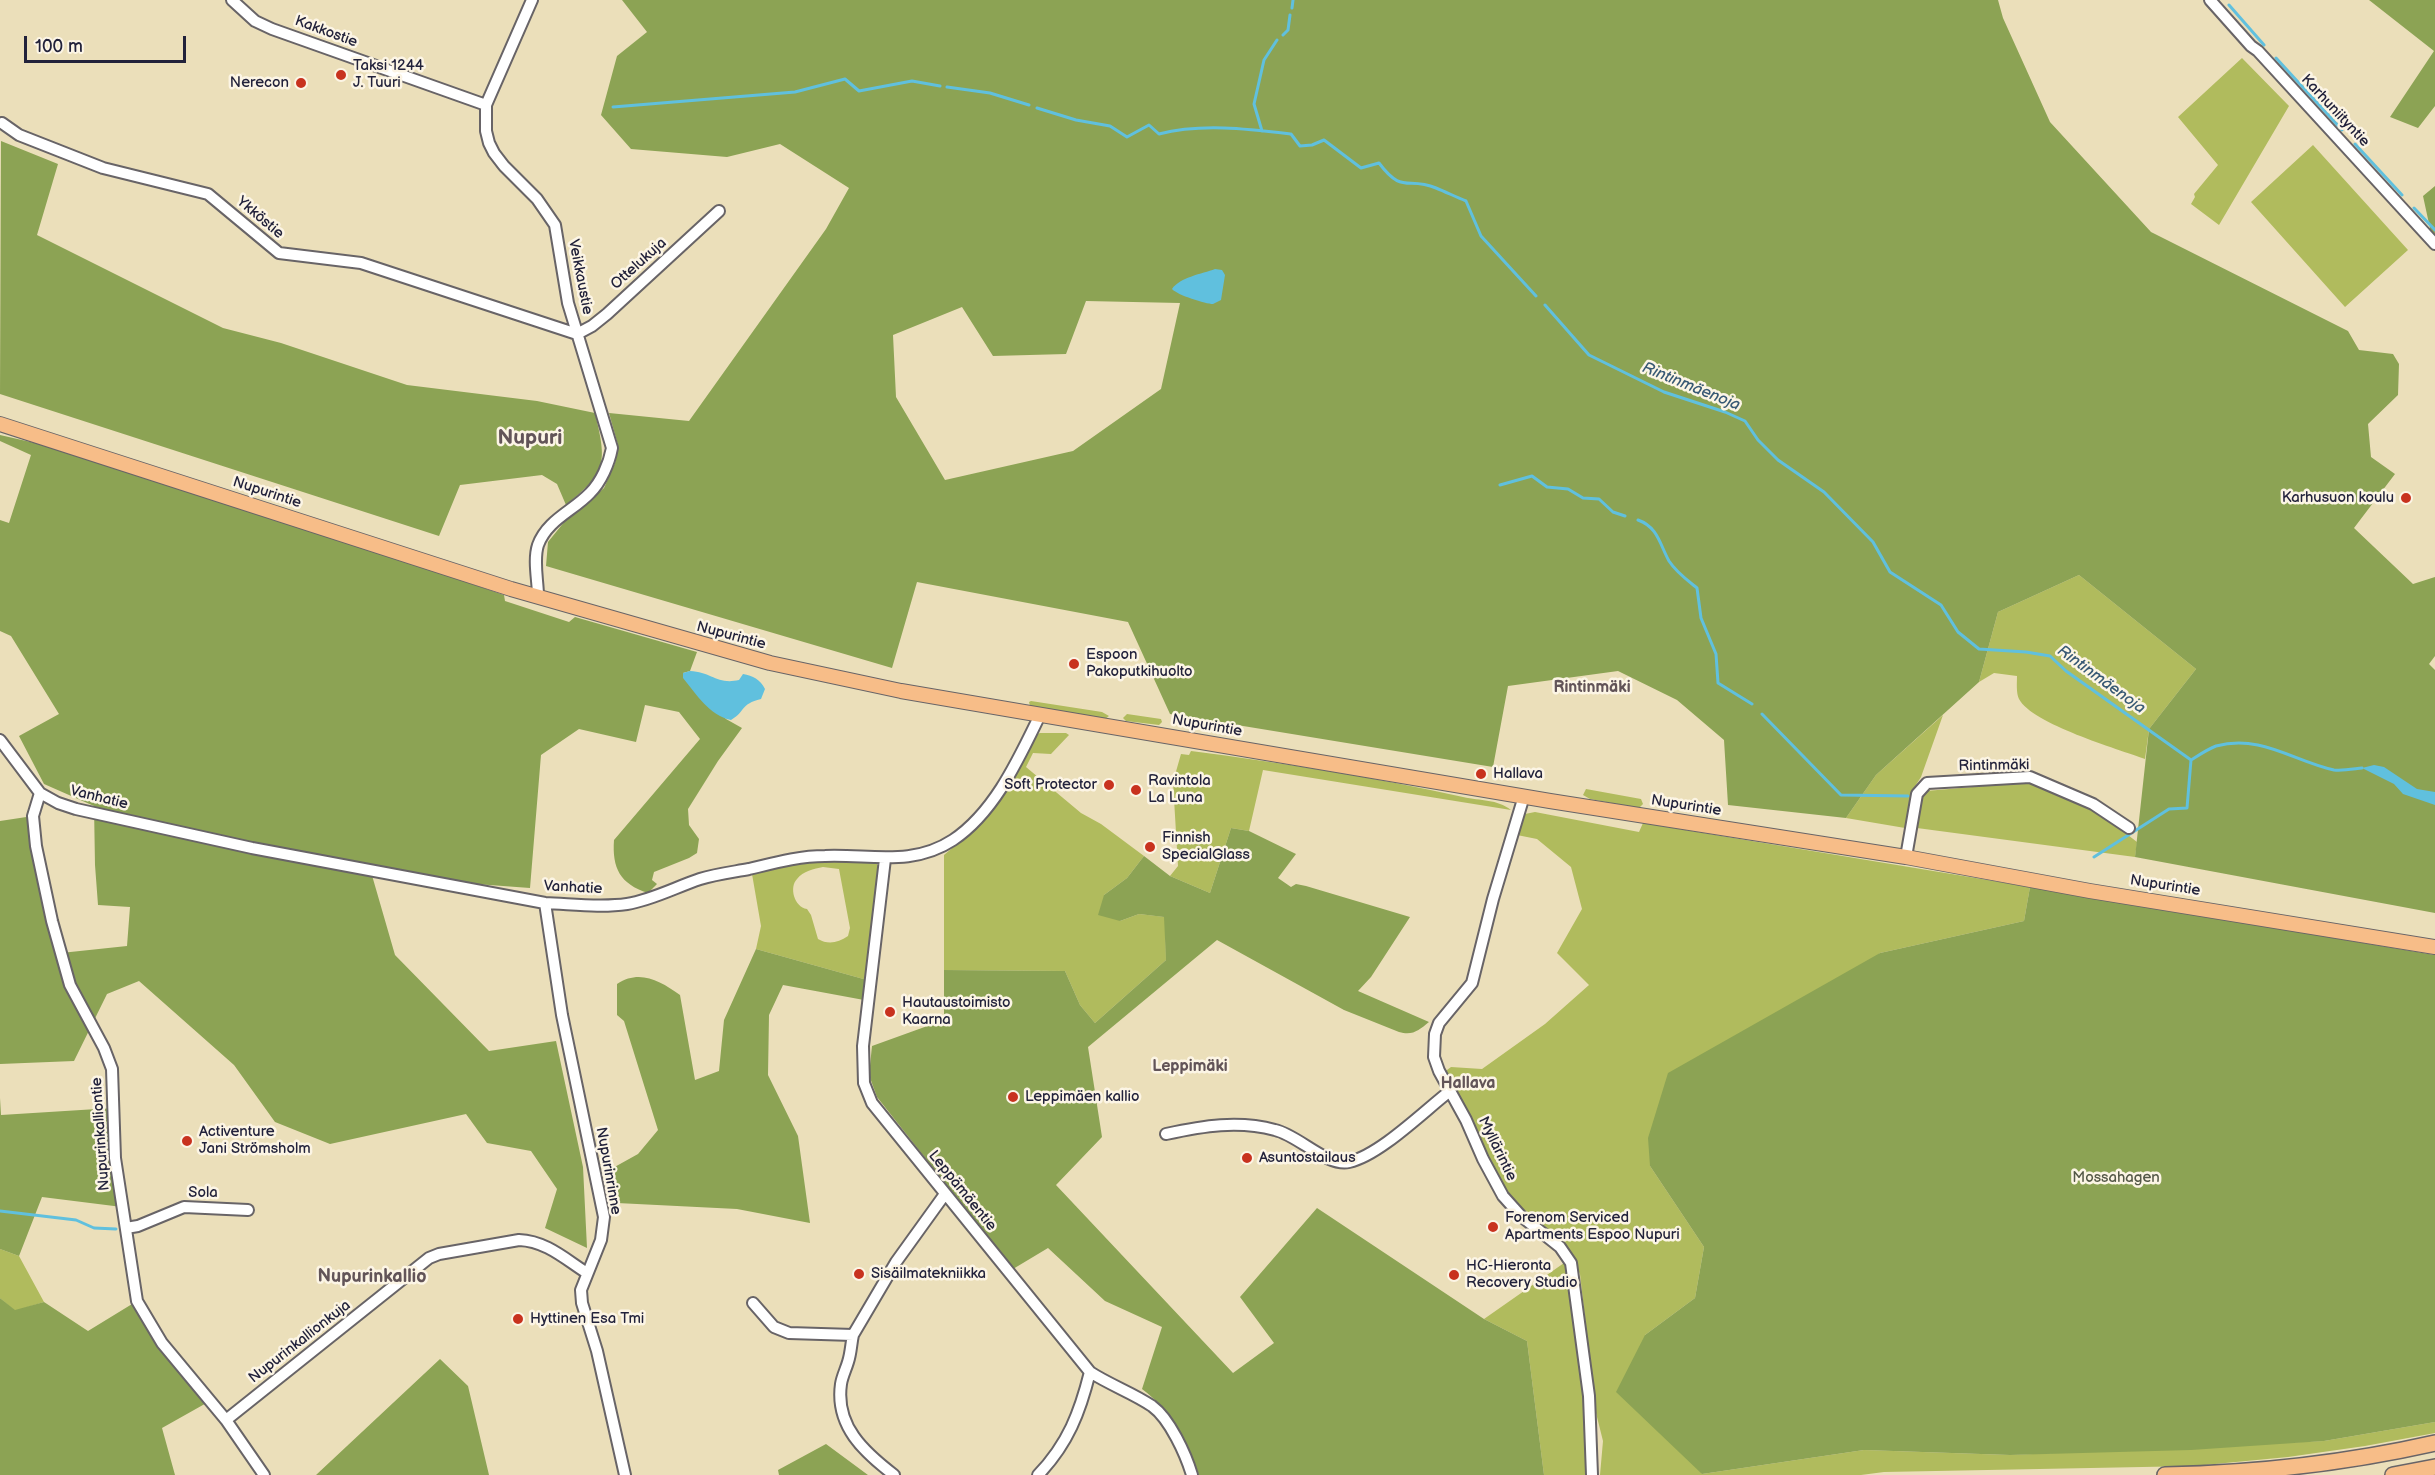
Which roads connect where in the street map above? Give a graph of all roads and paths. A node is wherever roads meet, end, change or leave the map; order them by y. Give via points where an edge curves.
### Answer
1 (232, 0) edge
2 (532, 0) edge
3 (2210, 0) edge
4 (486, 105) junction
5 (2, 123) dead end
6 (719, 211) dead end
7 (2435, 244) edge
8 (577, 334) junction
9 (0, 424) edge
10 (538, 596) junction
11 (1040, 715) junction
12 (0, 740) edge
13 (40, 793) junction
14 (1524, 796) junction
15 (2129, 828) dead end
16 (1906, 857) junction
17 (885, 859) junction
18 (545, 903) junction
19 (2435, 947) edge
20 (1450, 1091) junction
21 (1166, 1134) dead end
22 (945, 1194) junction
23 (248, 1210) dead end
24 (126, 1228) junction
25 (587, 1273) junction
26 (753, 1303) dead end
27 (853, 1335) junction
28 (1090, 1372) junction
29 (226, 1420) junction
30 (2435, 1443) edge
31 (2435, 1467) edge
32 (264, 1475) edge
33 (625, 1475) edge
34 (894, 1475) edge
35 (1038, 1475) edge
36 (1192, 1475) edge
37 (1592, 1475) edge
38 (2165, 1475) edge
39 (2393, 1475) edge

1 - 4 street, Kakkostie via 255,21 272,29
2 - 4 street, Veikkaustie
3 - 7 street, Karhuniityntie
4 - 8 street, Veikkaustie via 489,143 555,225
5 - 8 street, Ykköstie via 19,135 104,168 208,194 279,253 361,263
6 - 8 street, Ottelukuja via 607,314
8 - 10 street, Veikkaustie via 612,448 610,459 590,493 547,530 538,546
9 - 10 main road, Nupurintie
10 - 11 main road, Nupurintie via 770,663
11 - 14 main road, Nupurintie
11 - 17 street, Vanhatie via 1017,762 974,821 938,848
12 - 13 street
13 - 18 street, Vanhatie via 76,809 252,849
13 - 24 street, Nupurinkalliontie via 33,816 52,921 70,985 112,1069 115,1158
14 - 16 main road, Nupurintie
14 - 20 street, Myllärintie via 1472,983 1439,1023 1435,1034 1436,1065
15 - 16 street, Rintinmäki via 2093,804 2030,777 1927,783 1917,794
16 - 19 main road, Nupurintie
17 - 18 street, Vanhatie via 799,858 702,878 625,904
17 - 22 street, Leppämäentie via 863,1046 864,1083 884,1120
18 - 25 street, Nupurinrinne via 562,1014 604,1217
20 - 21 street via 1379,1148 1347,1163 1329,1159 1296,1138 1264,1127 1209,1125
20 - 37 street, Myllärintie via 1503,1196 1560,1247 1571,1263 1589,1396
22 - 27 street via 896,1262
22 - 28 street, Leppämäentie
23 - 24 street, Sola via 184,1207
24 - 29 street, Nupurinkalliontie via 137,1301 146,1320
25 - 29 street, Nupurinkallionkuja via 544,1244 529,1240 429,1258
25 - 33 street, Nupurinrinne via 581,1290 582,1303
26 - 27 street via 774,1328 789,1333
27 - 34 street via 841,1382 842,1413 857,1443
28 - 35 street via 1077,1417
28 - 36 street, Leppämäentie via 1154,1407 1174,1433
29 - 32 street, Nupurinkalliontie
30 - 38 highway via 2308,1465
31 - 39 highway

